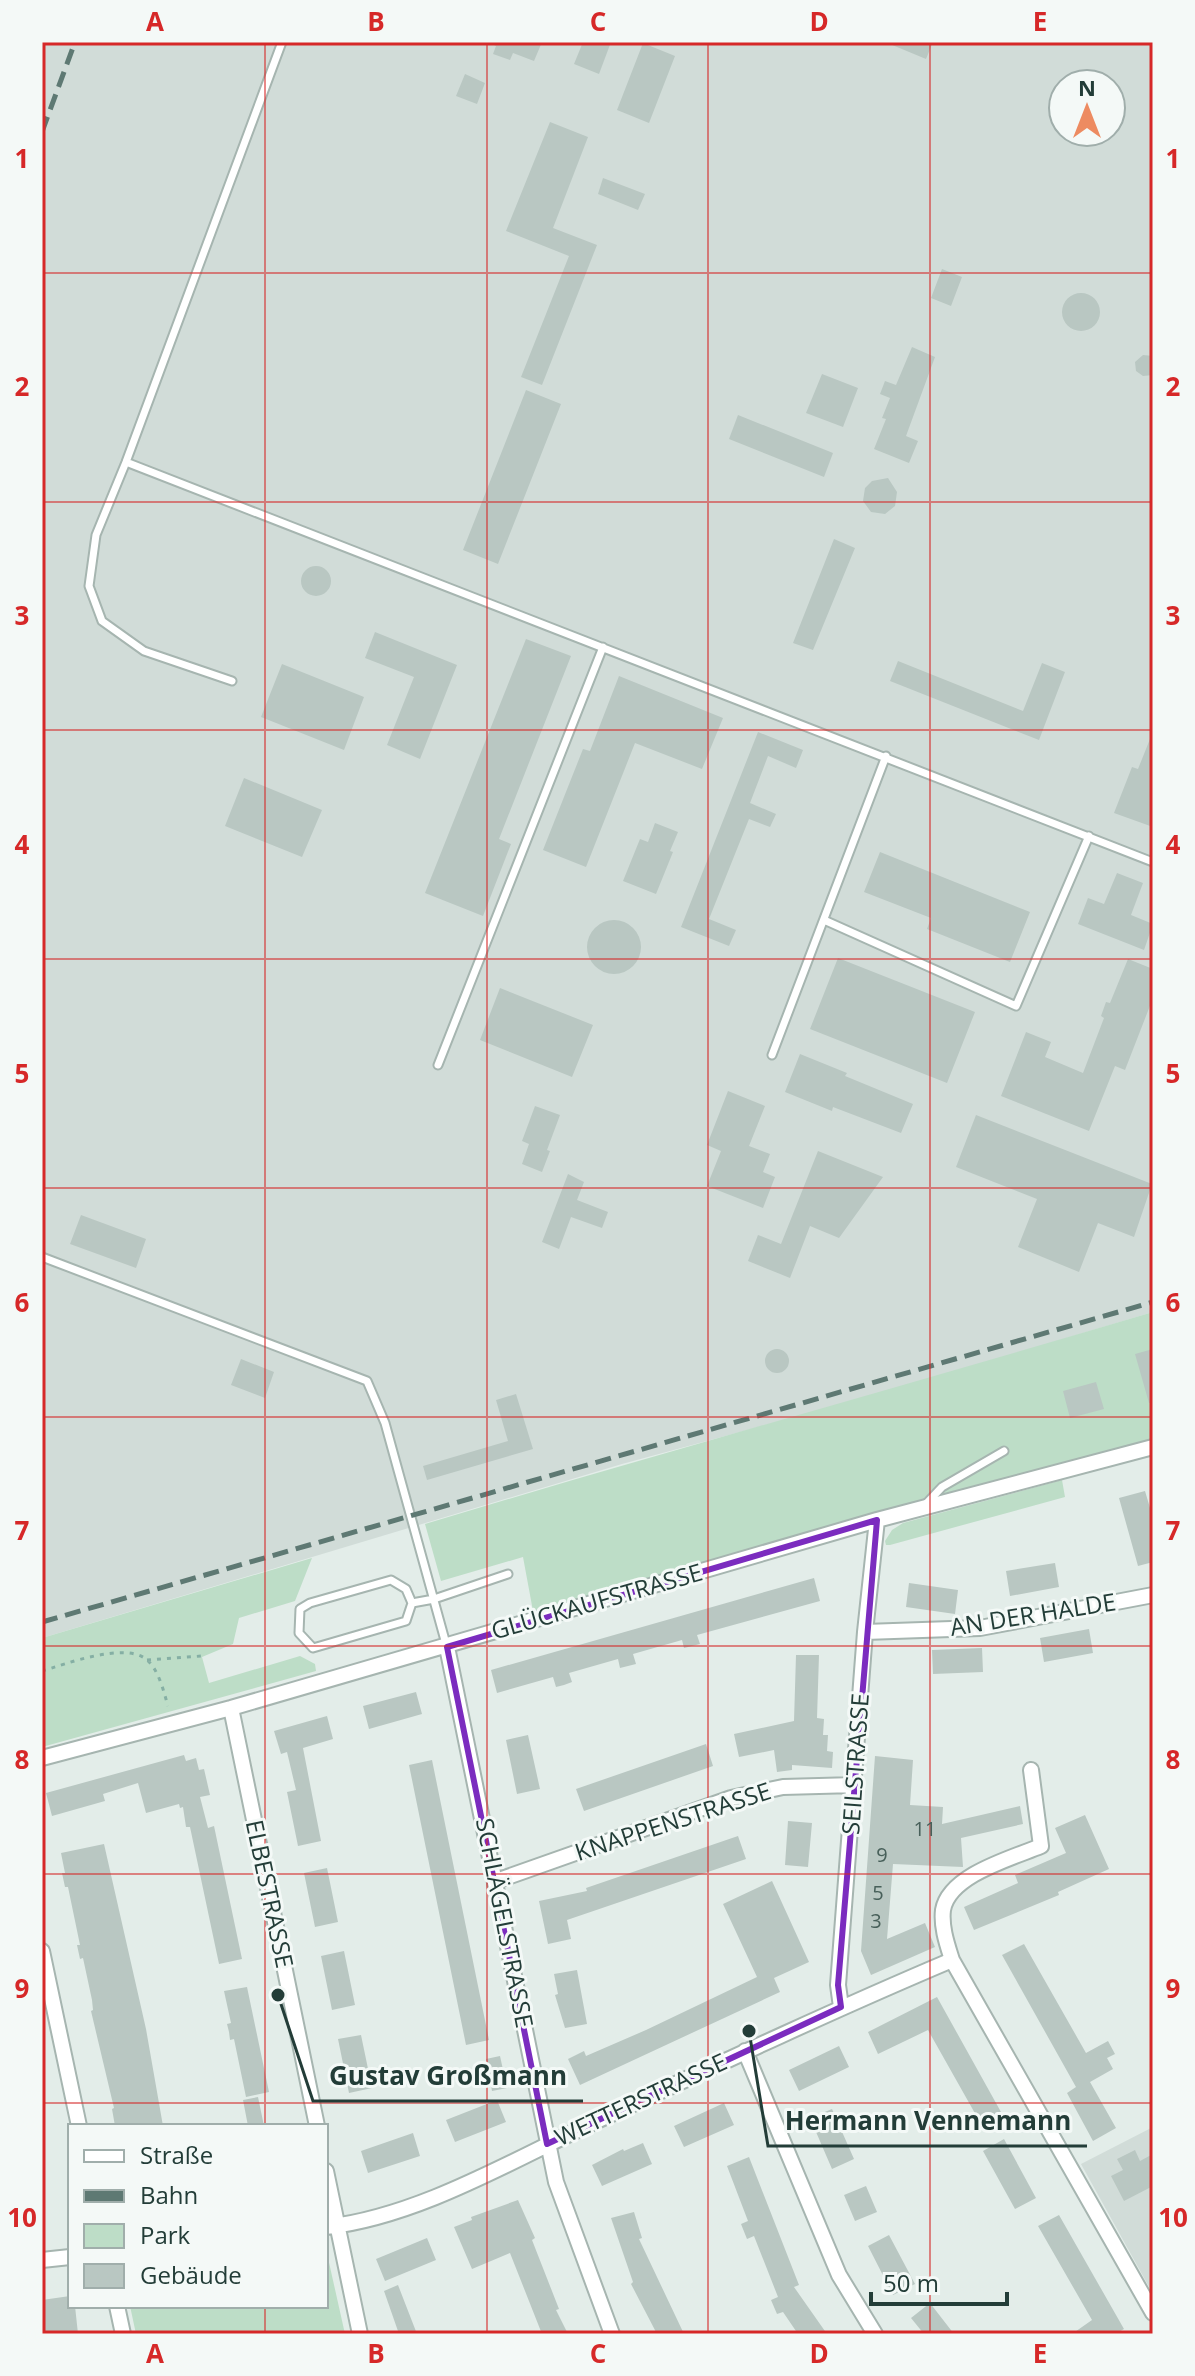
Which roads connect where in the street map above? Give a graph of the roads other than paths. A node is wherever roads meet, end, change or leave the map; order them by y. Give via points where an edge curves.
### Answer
1 (282, 42) edge
2 (126, 462) junction
3 (603, 647) junction
4 (232, 681) dead end
5 (886, 756) junction
6 (1089, 836) junction
7 (1153, 862) edge
8 (824, 920) junction
9 (772, 1055) dead end
10 (438, 1065) dead end
11 (42, 1257) edge
12 (1153, 1447) edge
13 (1004, 1451) dead end
14 (921, 1509) junction
15 (877, 1520) junction
16 (508, 1574) dead end
17 (1153, 1595) edge
18 (434, 1599) junction
19 (412, 1603) junction
20 (865, 1632) junction
21 (447, 1647) junction
22 (231, 1708) junction
23 (42, 1758) edge
24 (1031, 1770) dead end
25 (855, 1785) junction
26 (496, 1881) junction
27 (42, 1951) edge
28 (952, 1960) junction
29 (841, 2007) junction
30 (745, 2051) junction
31 (79, 2124) edge
32 (317, 2124) edge
33 (547, 2144) junction
34 (328, 2190) edge
35 (332, 2227) edge
36 (68, 2257) edge
37 (42, 2260) edge
38 (117, 2308) edge
39 (1153, 2313) edge
40 (123, 2334) edge
41 (360, 2334) edge
42 (612, 2334) edge
43 (875, 2334) edge

1 - 2 lane
2 - 3 lane
2 - 4 lane via 96,535 89,586 102,621 144,651
3 - 5 lane
3 - 10 lane
5 - 6 lane
5 - 8 lane
6 - 7 lane
6 - 8 lane via 1016,1006
8 - 9 lane
11 - 18 lane via 367,1381 385,1423
12 - 14 street, GLÜCKAUFSTRASSE
13 - 14 lane via 942,1487
14 - 15 street, GLÜCKAUFSTRASSE
15 - 20 street, SEILSTRASSE
15 - 21 street, GLÜCKAUFSTRASSE
16 - 18 lane
17 - 20 street, AN DER HALDE via 980,1628
18 - 19 lane
18 - 21 lane
19 - 19 lane via 406,1589 391,1580 310,1603 300,1609 299,1633 313,1648 406,1621
20 - 25 street, SEILSTRASSE
21 - 22 street, GLÜCKAUFSTRASSE
21 - 26 street, SCHLÄGELSTRASSE
22 - 23 street, GLÜCKAUFSTRASSE
22 - 32 street, ELBESTRASSE
24 - 28 street via 1041,1846 974,1874 948,1895 943,1921
25 - 26 street, KNAPPENSTRASSE via 783,1787 743,1795
25 - 29 street, SEILSTRASSE via 838,1985
26 - 33 street, SCHLÄGELSTRASSE
27 - 31 street
28 - 29 street, WETTERSTRASSE
28 - 39 street
29 - 30 street, WETTERSTRASSE
30 - 33 street, WETTERSTRASSE
30 - 43 street via 839,2275
33 - 35 street, WETTERSTRASSE via 394,2212
33 - 42 street, SCHLÄGELSTRASSE
34 - 35 street
35 - 41 street
36 - 37 street
38 - 40 street

